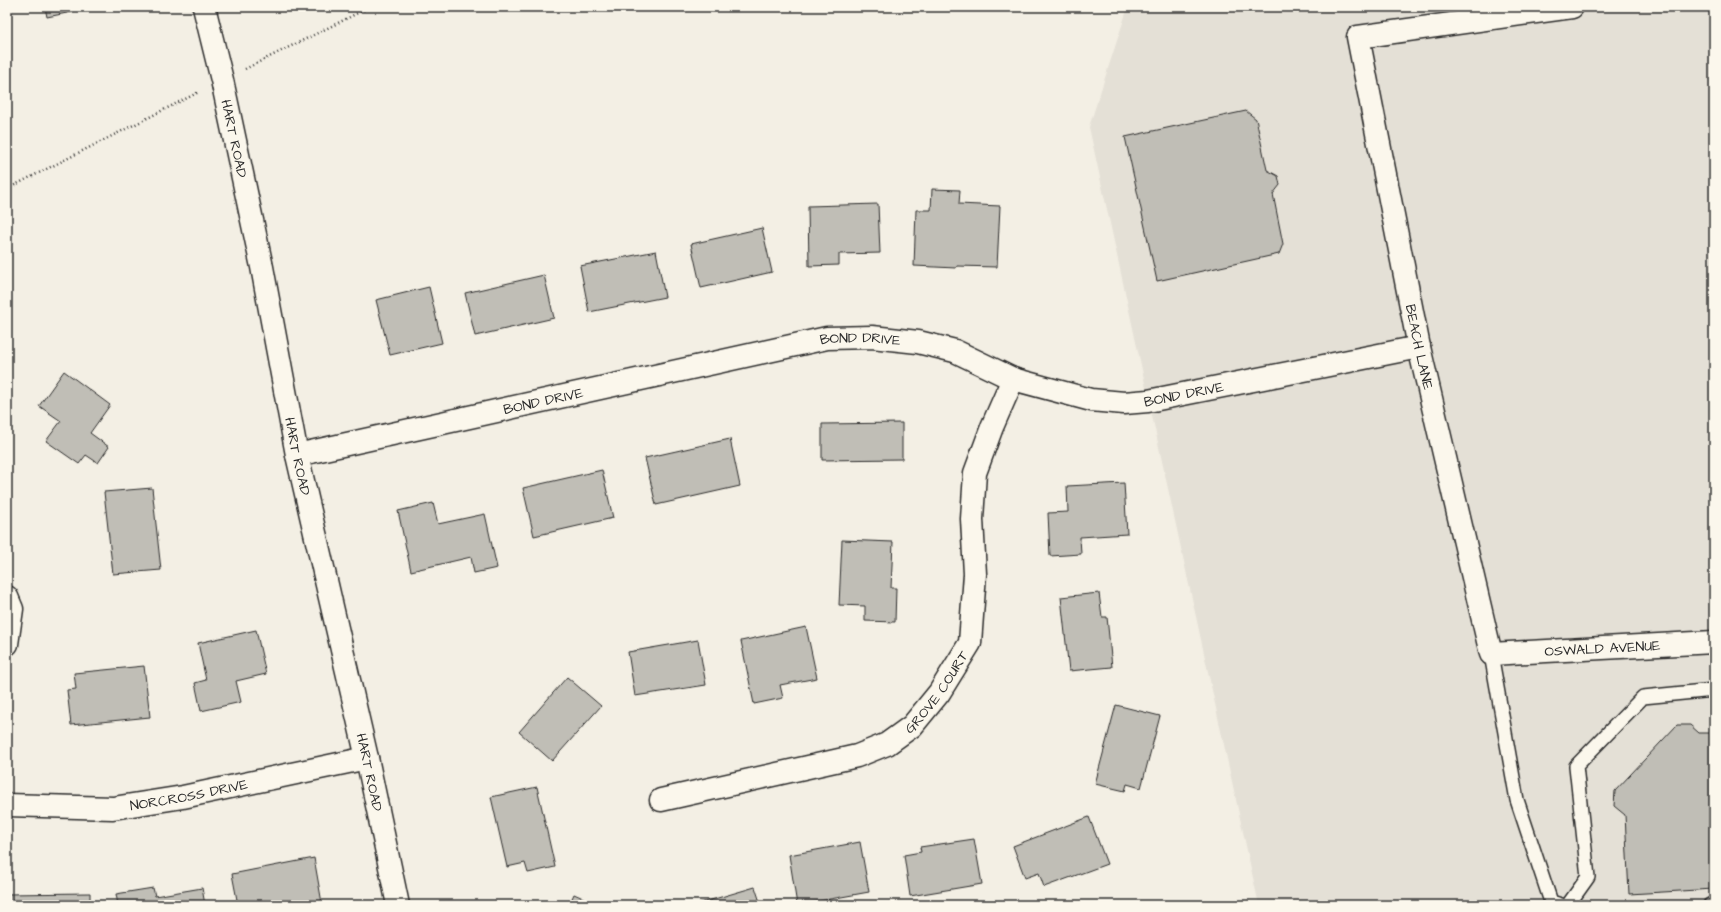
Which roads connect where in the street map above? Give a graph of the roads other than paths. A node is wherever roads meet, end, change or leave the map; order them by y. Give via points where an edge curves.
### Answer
1 (204, 7) edge
2 (1572, 7) edge
3 (1419, 347) junction
4 (1014, 379) junction
5 (297, 454) junction
6 (7, 597) edge
7 (1714, 642) edge
8 (7, 644) edge
9 (1490, 654) junction
10 (1714, 690) edge
11 (367, 758) junction
12 (661, 800) dead end
13 (7, 805) edge
14 (398, 905) edge
15 (1561, 905) edge
16 (1568, 905) edge
17 (1710, 905) edge
18 (1714, 905) edge

1 - 5 street, HART ROAD via 262,267
2 - 3 street, BEACH LANE via 1358,37
3 - 4 street, BOND DRIVE via 1140,402 1091,400
3 - 9 street, BEACH LANE
4 - 5 street, BOND DRIVE via 955,351 918,342 872,337 827,338
4 - 12 street, GROVE COURT via 975,473 972,519 975,574 970,643 940,694 912,726 887,744 857,756
5 - 11 street, HART ROAD
6 - 8 street via 12,610
7 - 9 street, OSWALD AVENUE
9 - 15 lane via 1517,800 1551,902
10 - 16 lane via 1643,697 1576,766 1588,877
11 - 13 street, NORCROSS DRIVE via 183,798 113,808
11 - 14 street, HART ROAD
17 - 18 lane

